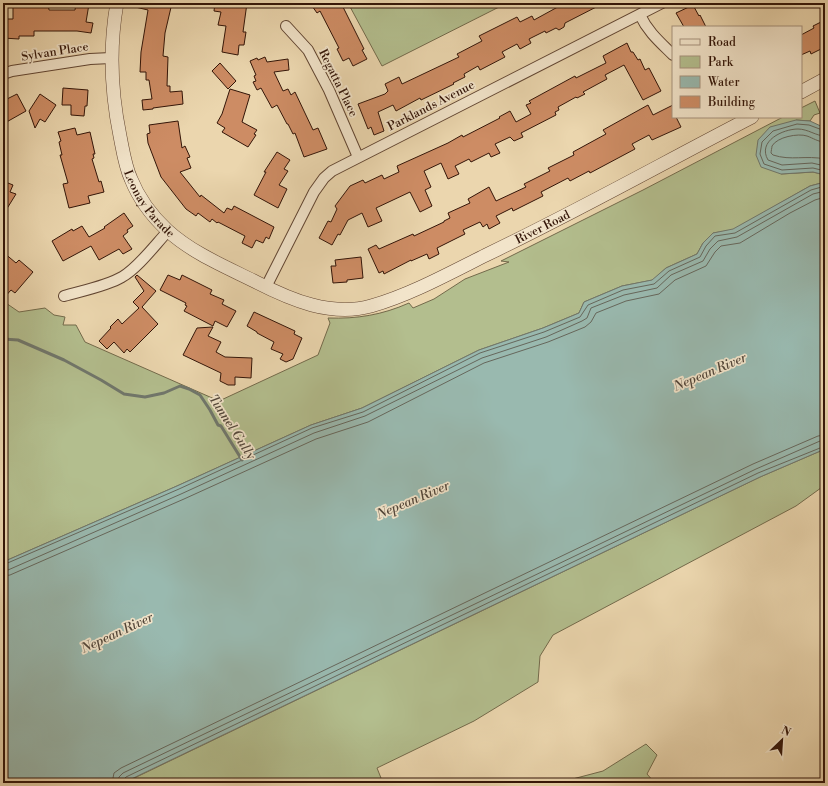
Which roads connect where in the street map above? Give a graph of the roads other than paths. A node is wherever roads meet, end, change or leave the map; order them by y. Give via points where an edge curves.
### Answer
1 (117, 3) edge
2 (662, 3) edge
3 (640, 15) junction
4 (286, 26) dead end
5 (672, 54) edge
6 (112, 58) junction
7 (3, 74) edge
8 (825, 79) edge
9 (802, 91) edge
10 (747, 118) edge
11 (737, 120) edge
12 (358, 157) junction
13 (168, 231) junction
14 (266, 287) junction
15 (64, 296) dead end
16 (323, 308) joint

1 - 6 street, Leonay Parade
2 - 3 street, Parklands Avenue
3 - 5 street via 645,26
3 - 12 street, Parklands Avenue
4 - 12 street, Regatta Place via 308,50 329,90
6 - 7 street, Sylvan Place via 90,59
6 - 13 street, Leonay Parade via 117,121 128,171 142,201
8 - 9 street
10 - 11 street, River Road
11 - 16 street, River Road via 529,234 398,297 362,308
12 - 14 street, Parklands Avenue via 328,174 317,187
13 - 14 street, Leonay Parade via 193,249
13 - 15 street via 132,270 122,277
14 - 16 street, Leonay Parade via 308,305

